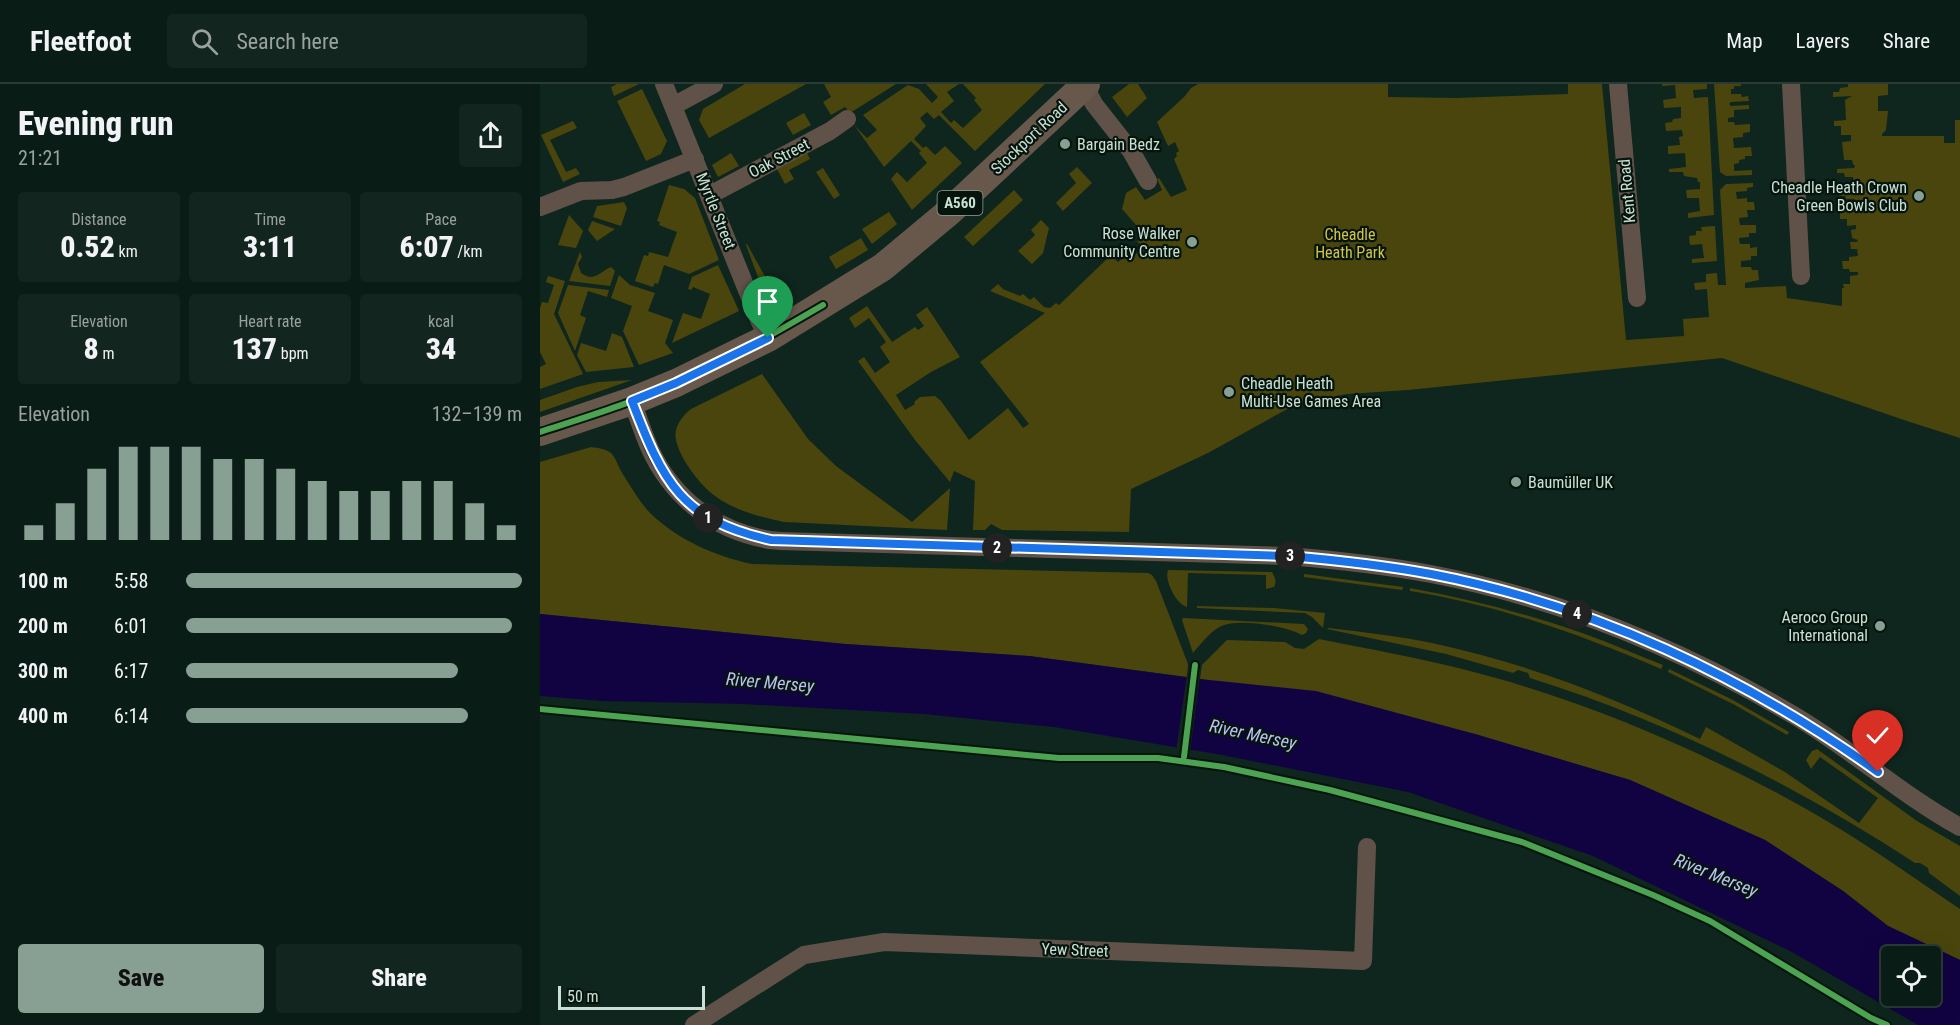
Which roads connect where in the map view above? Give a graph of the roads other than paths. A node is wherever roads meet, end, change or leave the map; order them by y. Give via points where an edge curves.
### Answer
1 (664, 84) edge
2 (714, 84) edge
3 (1085, 84) edge
4 (1618, 84) edge
5 (1791, 84) edge
6 (674, 106) junction
7 (847, 119) dead end
8 (695, 159) junction
9 (1148, 181) dead end
10 (710, 195) junction
11 (540, 207) edge
12 (1801, 276) dead end
13 (1637, 298) dead end
14 (768, 338) junction
15 (632, 401) junction
16 (540, 432) edge
17 (1960, 827) edge
18 (1367, 847) dead end
19 (694, 1025) edge

1 - 6 street, Myrtle Street
2 - 6 street
3 - 9 street via 1094,104 1131,151
3 - 14 main road, Stockport Road / A560 via 898,256
4 - 13 street, Kent Road
5 - 12 street
6 - 8 street, Myrtle Street
7 - 10 street, Oak Street
8 - 10 street, Myrtle Street
8 - 11 street via 612,190 580,191
10 - 14 street, Myrtle Street
14 - 15 main road, A560
15 - 16 main road, A560
15 - 17 street via 651,450 686,501 711,520 745,534 771,540 816,542 1287,556 1360,563 1486,586 1617,628 1717,672 1815,728
18 - 19 street, Yew Street via 1363,961 884,942 804,956

